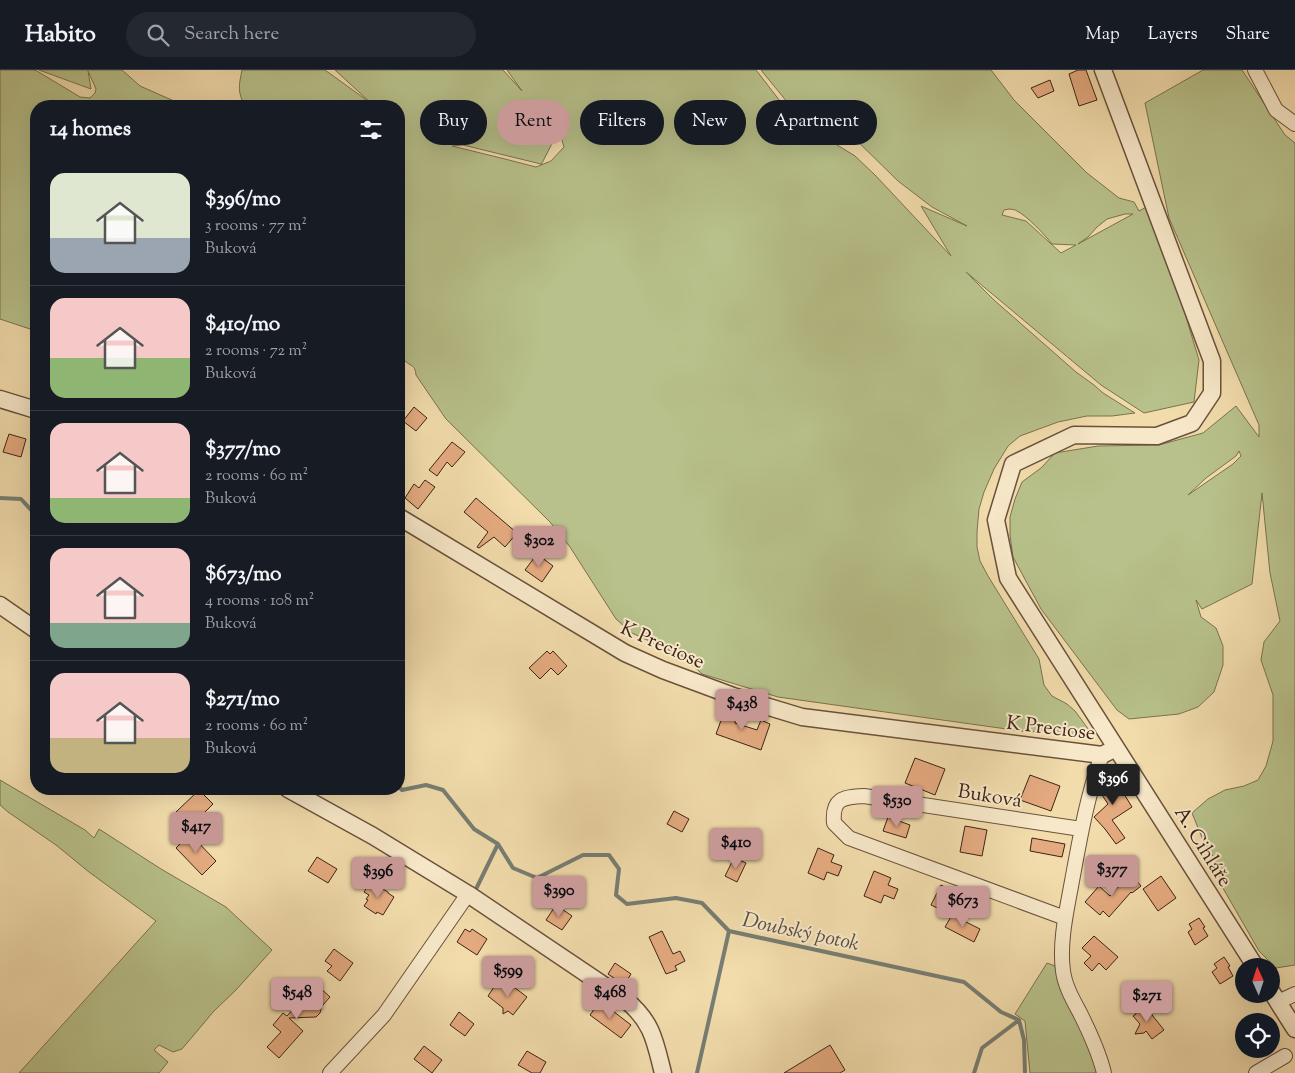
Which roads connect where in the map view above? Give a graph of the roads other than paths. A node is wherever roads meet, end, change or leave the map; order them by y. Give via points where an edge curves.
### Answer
1 (1103, 70) edge
2 (1255, 70) edge
3 (1295, 124) edge
4 (0, 399) edge
5 (30, 408) edge
6 (405, 521) edge
7 (0, 605) edge
8 (30, 626) edge
9 (1109, 751) junction
10 (299, 795) edge
11 (1081, 829) junction
12 (468, 894) junction
13 (1065, 918) junction
14 (1250, 958) edge
15 (1295, 994) edge
16 (1280, 996) edge
17 (1279, 1003) edge
18 (1295, 1028) edge
19 (1285, 1056) dead end
20 (330, 1073) edge
21 (664, 1073) edge
22 (1104, 1073) edge
23 (1256, 1073) edge

1 - 9 street, A. Cihláře via 1212,361 1212,393 1192,423 1156,436 1074,435 1013,464 996,520 1008,578
2 - 3 street via 1276,110
4 - 5 street
6 - 9 street, K Preciose via 625,653 733,696 802,717
7 - 8 street
9 - 11 street via 1094,777
9 - 14 street, A. Cihláře
10 - 12 street
11 - 13 street
11 - 13 street, Buková via 864,796 849,797 837,803 833,812 834,823 848,838
12 - 20 street via 384,1015
12 - 21 street via 637,1009 653,1034
13 - 22 street via 1063,972 1096,1046
15 - 16 street
17 - 18 street
19 - 23 street

